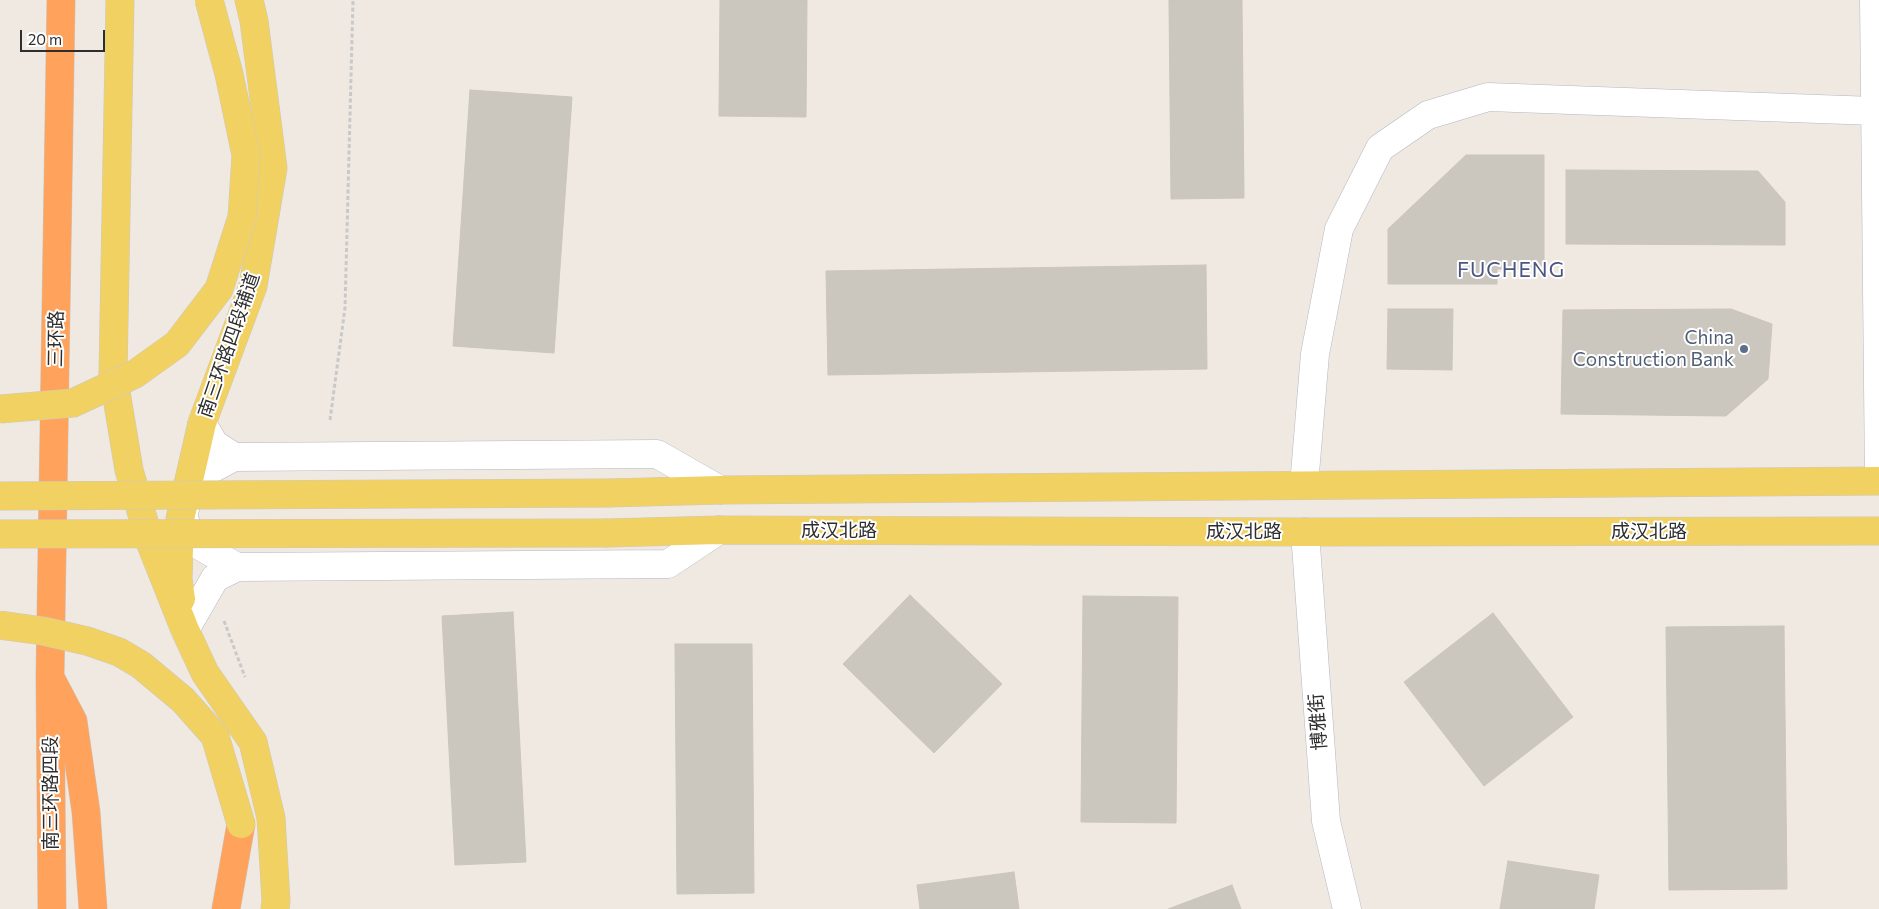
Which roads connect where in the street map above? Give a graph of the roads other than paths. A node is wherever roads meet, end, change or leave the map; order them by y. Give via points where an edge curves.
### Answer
1 (62, 0) edge
2 (120, 0) edge
3 (209, 0) edge
4 (248, 0) edge
5 (1874, 0) edge
6 (1874, 111) junction
7 (0, 409) edge
8 (202, 423) junction
9 (234, 457) junction
10 (1879, 480) edge
11 (1304, 485) junction
12 (720, 490) junction
13 (0, 496) edge
14 (719, 530) junction
15 (1879, 531) edge
16 (1305, 532) junction
17 (0, 534) edge
18 (238, 567) junction
19 (0, 625) edge
20 (186, 630) junction
21 (50, 678) junction
22 (241, 824) junction
23 (52, 909) edge
24 (93, 909) edge
25 (226, 909) edge
26 (239, 909) edge
27 (275, 909) edge
28 (1348, 909) edge

1 - 21 highway, 三环路
2 - 20 main road, 南三环路四段辅道 via 113,374 129,470 150,542
3 - 7 main road, bridge via 246,155 242,217 220,289 176,344 135,374 73,403
4 - 8 main road, 南三环路四段辅道 via 254,21 273,168 252,286
5 - 6 street
6 - 10 street
6 - 11 street via 1488,97 1428,114 1380,148 1339,229 1315,354
8 - 9 street via 214,444
8 - 20 main road, 南三环路四段辅道 via 180,519 178,579
9 - 12 street via 657,454
9 - 18 street via 193,478 183,516 193,542
10 - 11 main road
11 - 12 main road
12 - 13 main road, bridge
14 - 16 main road, 成汉北路
14 - 17 main road, 成汉北路, bridge
14 - 18 street via 668,564
15 - 16 main road, 成汉北路
16 - 28 street, 博雅街 via 1326,821
18 - 20 street via 215,578
19 - 22 main road, bridge via 87,641 119,652 141,665 183,700 215,736
20 - 27 main road, 南三环路四段辅道 via 205,673 252,742 271,818
21 - 23 highway, 南三环路四段
21 - 24 highway via 73,721 86,812
22 - 25 highway
22 - 26 main road

